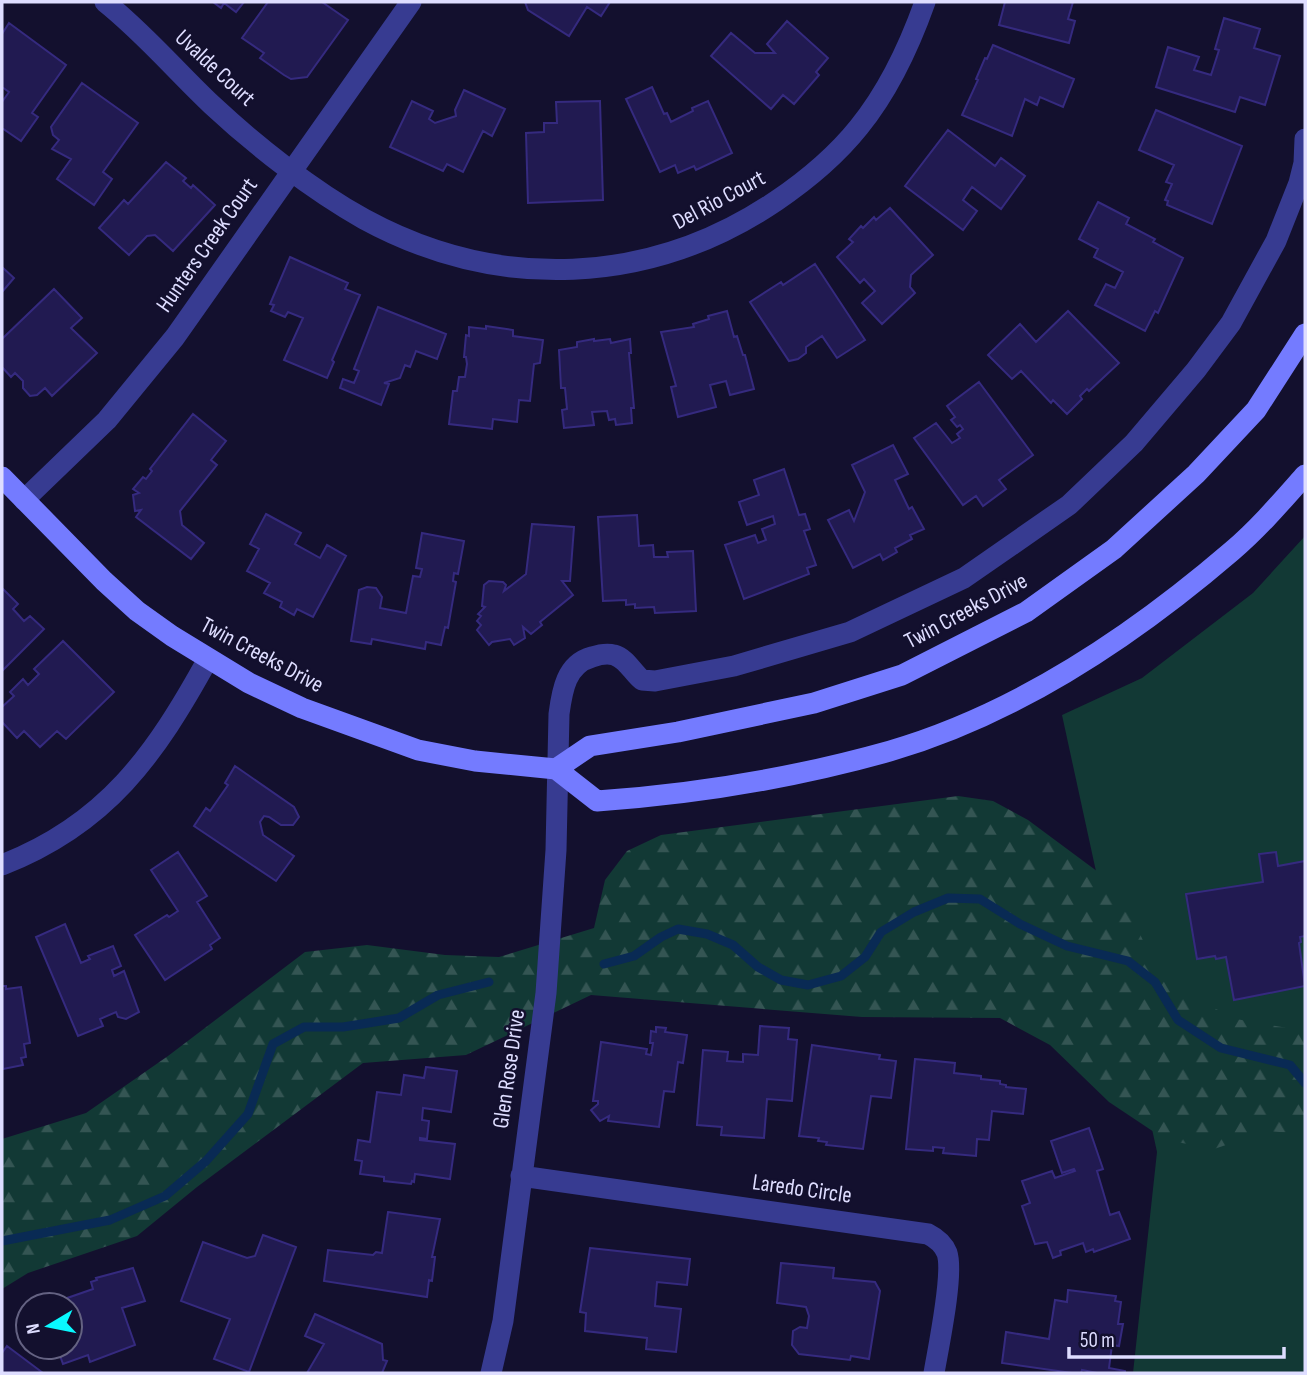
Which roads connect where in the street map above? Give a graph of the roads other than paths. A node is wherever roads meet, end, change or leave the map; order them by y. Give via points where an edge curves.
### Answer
1 (105, 2) edge
2 (411, 2) edge
3 (925, 2) edge
4 (1305, 139) edge
5 (291, 169) junction
6 (1305, 334) edge
7 (1305, 475) edge
8 (2, 477) edge
9 (24, 500) junction
10 (208, 659) junction
11 (556, 769) junction
12 (2, 865) edge
13 (521, 1175) junction
14 (491, 1373) edge
15 (934, 1373) edge

1 - 5 street, Uvalde Court via 212,105
2 - 5 street, Hunters Creek Court
3 - 5 street, Del Rio Court via 880,99 839,150 812,176 760,212 670,254 601,268 564,269 457,257 363,218
4 - 11 street, Glen Rose Drive via 1299,183 1276,241 1230,323 1134,443 1069,505 964,578 850,632 814,644 655,681 642,680 615,655 581,660 569,673 562,692
5 - 9 street, Hunters Creek Court via 142,380
6 - 11 street, Twin Creeks Drive via 1256,410 1196,474 1114,550 1026,612 902,675 800,706 678,733 590,746
7 - 11 street via 1233,551 1094,655 1017,698 940,733 794,774 660,796 597,801
8 - 9 street, Twin Creeks Drive
9 - 10 street, Twin Creeks Drive via 137,611
10 - 11 street, Twin Creeks Drive via 302,708 418,750
10 - 12 street via 183,704 128,780 92,816 59,838
11 - 13 street, Glen Rose Drive via 556,850 546,993
13 - 14 street, Glen Rose Drive via 503,1321
13 - 15 street, Laredo Circle via 928,1234 943,1245 949,1264

